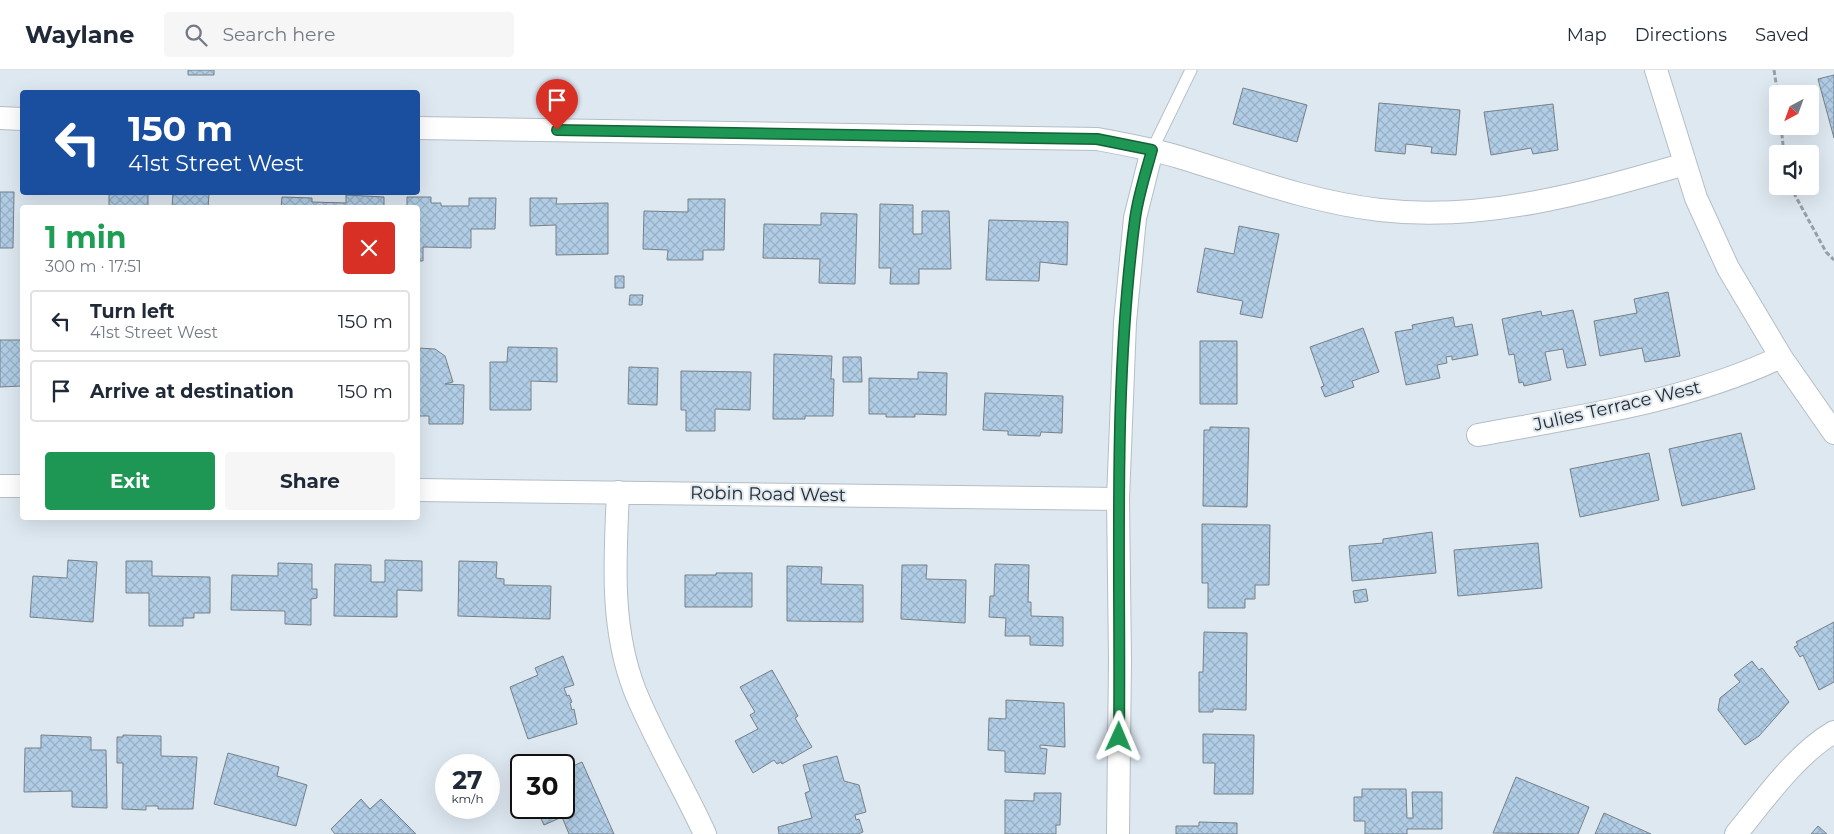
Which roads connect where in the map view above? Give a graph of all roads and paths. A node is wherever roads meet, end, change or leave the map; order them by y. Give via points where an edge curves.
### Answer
1 (1192, 70) edge
2 (1656, 70) edge
3 (1774, 70) edge
4 (1776, 85) edge
5 (0, 118) edge
6 (20, 119) edge
7 (420, 128) edge
8 (1152, 150) junction
9 (1686, 164) junction
10 (1795, 195) edge
11 (1834, 260) edge
12 (1780, 357) junction
13 (1834, 433) edge
14 (1478, 435) dead end
15 (0, 486) edge
16 (20, 486) edge
17 (420, 490) edge
18 (618, 492) junction
19 (1118, 499) junction
20 (1834, 732) edge
21 (705, 834) edge
22 (1118, 834) edge
23 (1736, 834) edge

1 - 8 lane
2 - 9 street
3 - 4 path
5 - 6 street
7 - 8 street via 1097,139
8 - 9 street via 1269,187 1324,200 1380,210 1433,214 1528,205
8 - 19 street via 1135,218 1125,322
9 - 12 street via 1699,206 1728,268
10 - 11 path via 1826,252
12 - 13 street
12 - 14 street, Julies Terrace West via 1745,374 1669,398
15 - 16 street
17 - 18 street, Robin Road West
18 - 19 street, Robin Road West
18 - 21 street via 614,582 623,648 635,689 656,738
19 - 22 street
20 - 23 street via 1823,738 1801,760

